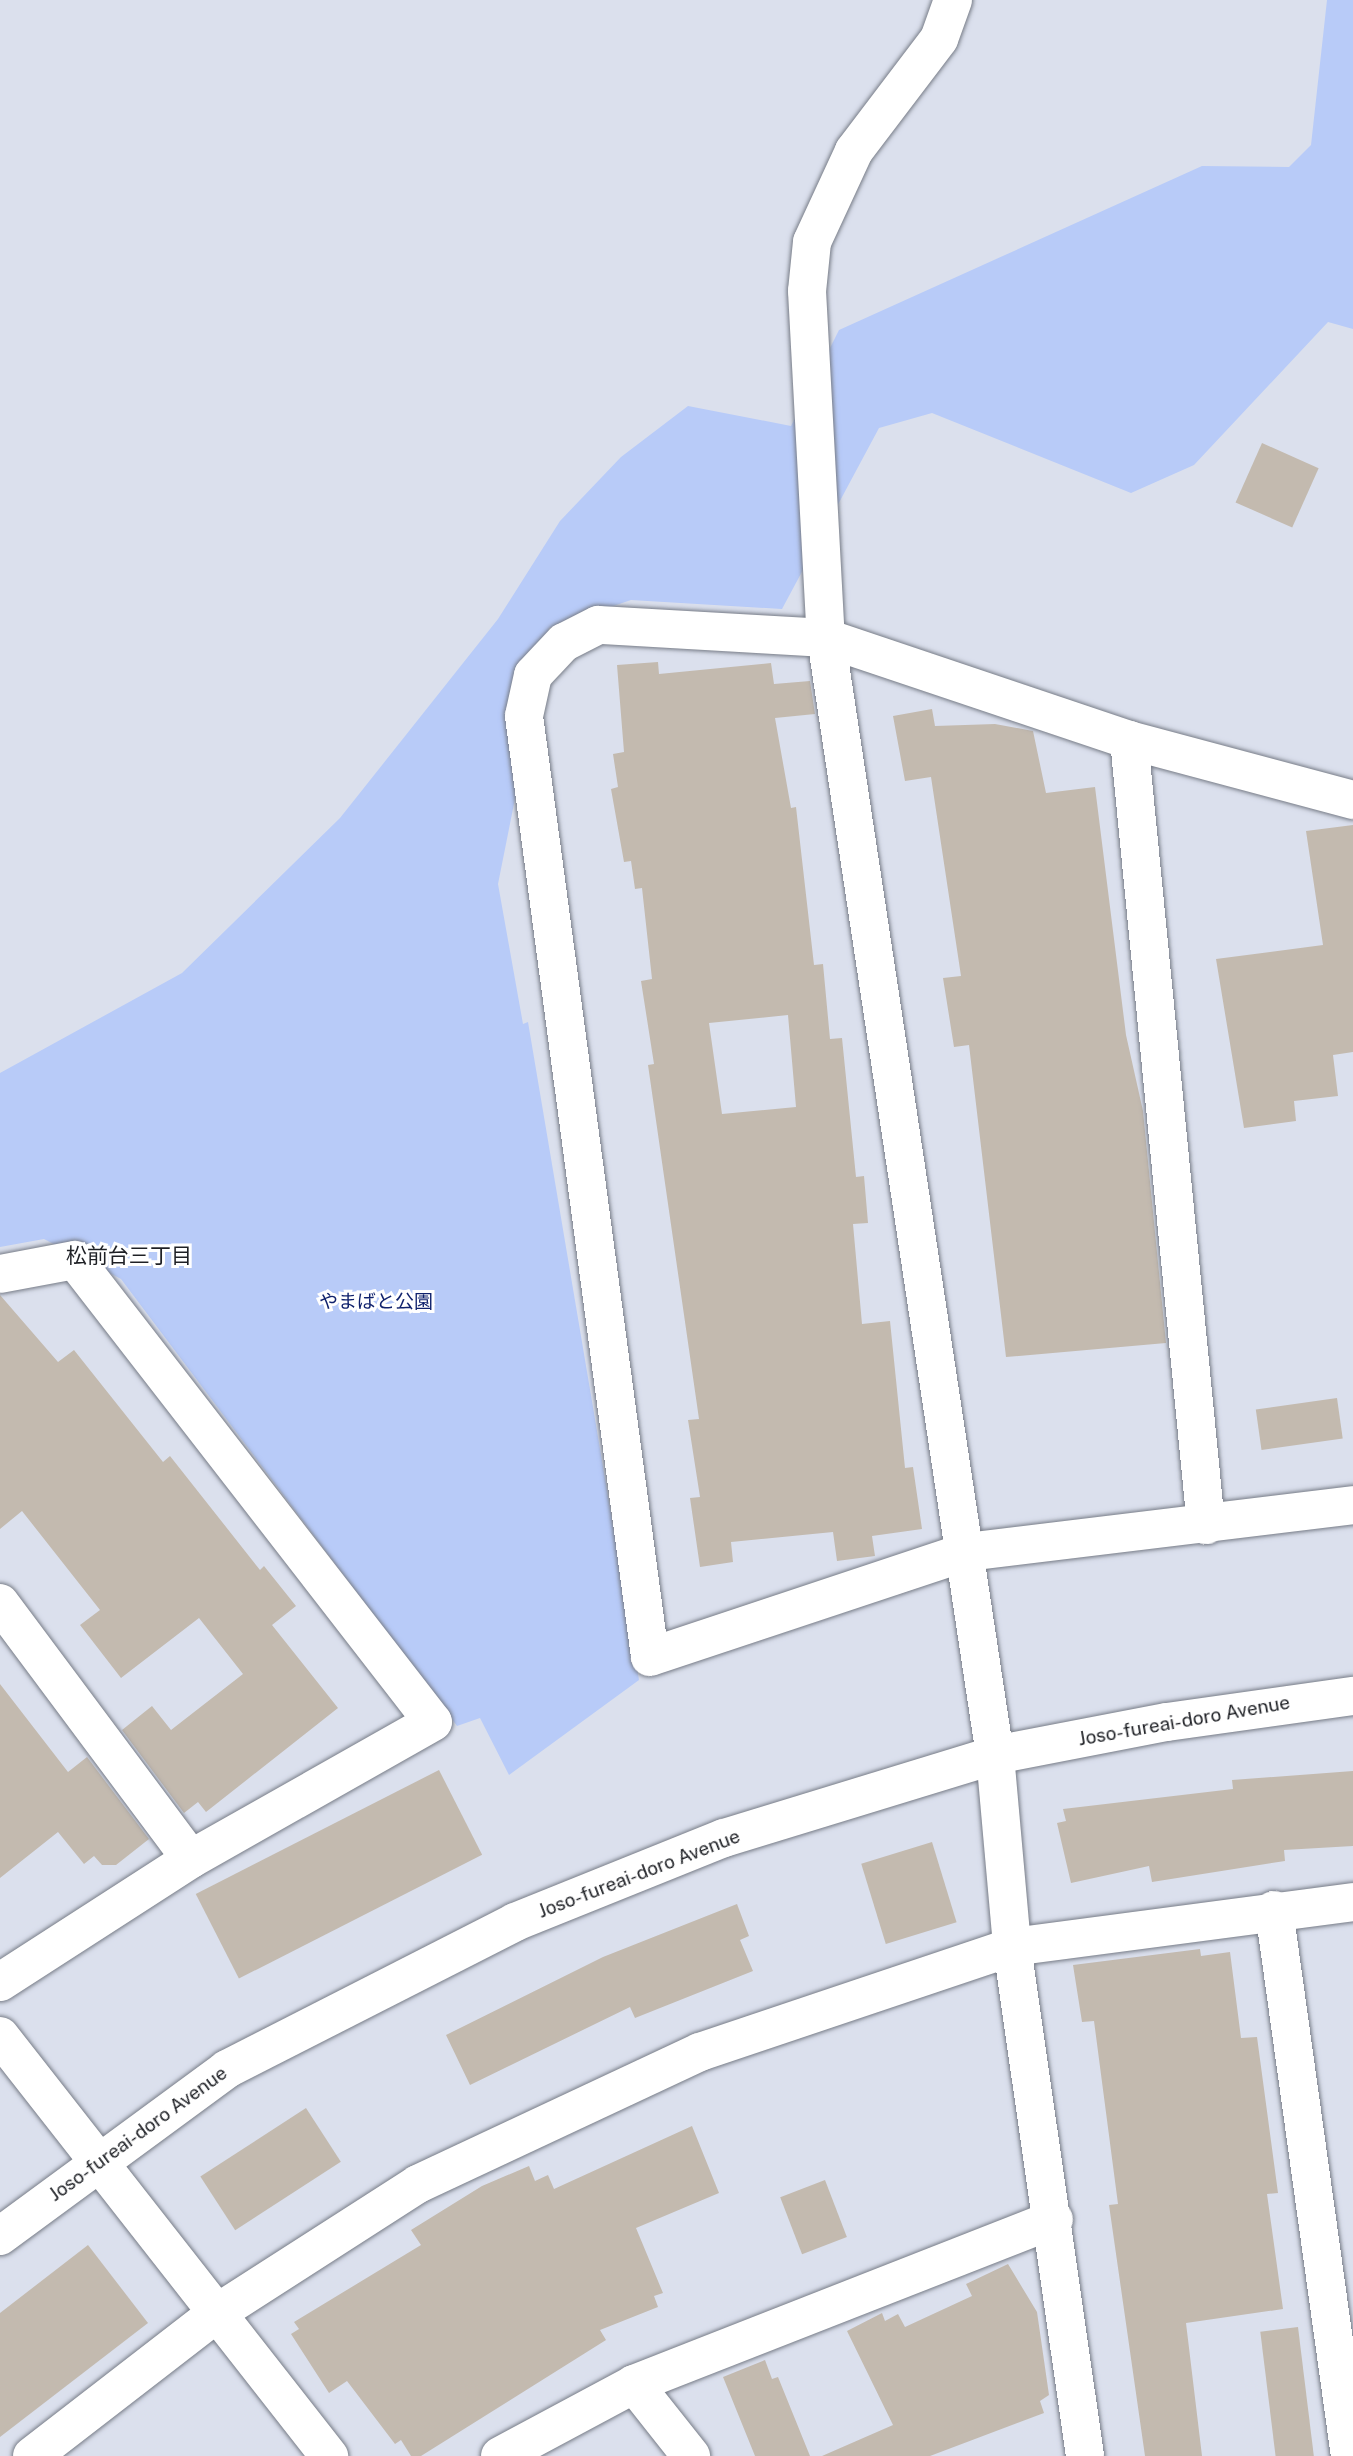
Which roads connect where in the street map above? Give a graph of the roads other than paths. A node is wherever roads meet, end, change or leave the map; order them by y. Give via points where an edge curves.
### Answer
1 (953, 0) edge
2 (826, 638) junction
3 (1129, 740) junction
4 (1353, 800) edge
5 (0, 1274) edge
6 (1353, 1504) edge
7 (1206, 1525) junction
8 (966, 1552) junction
9 (0, 1603) edge
10 (1353, 1696) edge
11 (995, 1755) junction
12 (191, 1859) junction
13 (1353, 1902) edge
14 (1274, 1910) junction
15 (1012, 1947) junction
16 (0, 1982) edge
17 (0, 2036) edge
18 (98, 2160) junction
19 (1054, 2218) junction
20 (0, 2236) edge
21 (217, 2313) junction
22 (634, 2384) junction
23 (32, 2456) edge
24 (329, 2456) edge
25 (500, 2456) edge
26 (691, 2456) edge
27 (1084, 2456) edge
28 (1350, 2456) edge

1 - 2 street via 939,39 854,151 812,242 807,291
2 - 3 street
2 - 8 street
2 - 8 street via 598,625 564,642 533,675 524,716 650,1657
3 - 4 street
3 - 7 street
5 - 12 street via 75,1260 433,1722
6 - 7 street
7 - 8 street
8 - 11 street
9 - 12 street
10 - 11 street, Joso-fureai-doro Avenue via 1167,1722
11 - 15 street
11 - 18 street, Joso-fureai-doro Avenue via 724,1838 515,1922 227,2069
12 - 16 street
13 - 14 street
14 - 15 street
14 - 28 street
15 - 19 street
15 - 21 street via 700,2052 418,2184
17 - 18 street
18 - 20 street, Joso-fureai-doro Avenue
18 - 21 street
19 - 22 street
19 - 27 street
21 - 23 street
21 - 24 street
22 - 25 street
22 - 26 street

